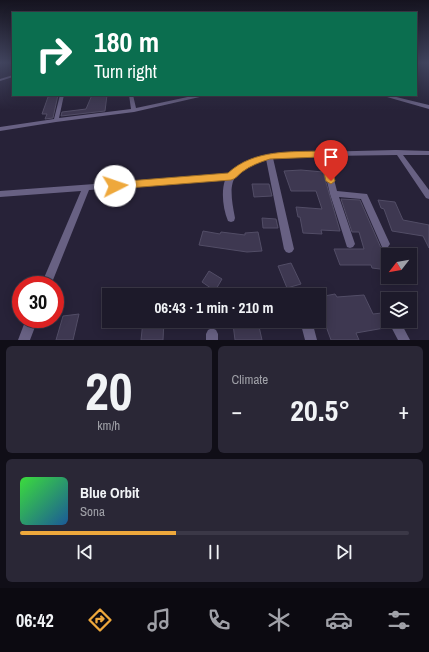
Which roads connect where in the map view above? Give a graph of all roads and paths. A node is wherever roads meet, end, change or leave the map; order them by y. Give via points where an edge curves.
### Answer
1 (62, 96) edge
2 (132, 96) edge
3 (199, 96) edge
4 (386, 96) edge
5 (429, 107) edge
6 (134, 110) junction
7 (56, 120) junction
8 (0, 129) edge
9 (398, 152) junction
10 (429, 153) edge
11 (324, 154) junction
12 (270, 156) junction
13 (231, 177) junction
14 (86, 188) junction
15 (0, 194) edge
16 (334, 194) junction
17 (429, 196) edge
18 (231, 218) dead end
19 (350, 244) dead end
20 (385, 244) dead end
21 (289, 250) dead end
22 (50, 276) edge
23 (29, 328) edge
24 (308, 328) edge
25 (398, 328) edge
26 (24, 340) edge
27 (311, 340) edge
28 (404, 340) edge

1 - 7 street
2 - 6 street
3 - 6 street
4 - 5 street
6 - 7 street
7 - 8 street
9 - 10 street
9 - 11 street
9 - 17 street
11 - 12 street
11 - 16 street
12 - 13 street via 249,163
12 - 21 street
13 - 14 street
13 - 18 street via 228,184
14 - 15 street
14 - 22 street
16 - 19 street
16 - 20 street via 364,196
23 - 26 street
24 - 27 street
25 - 28 street

